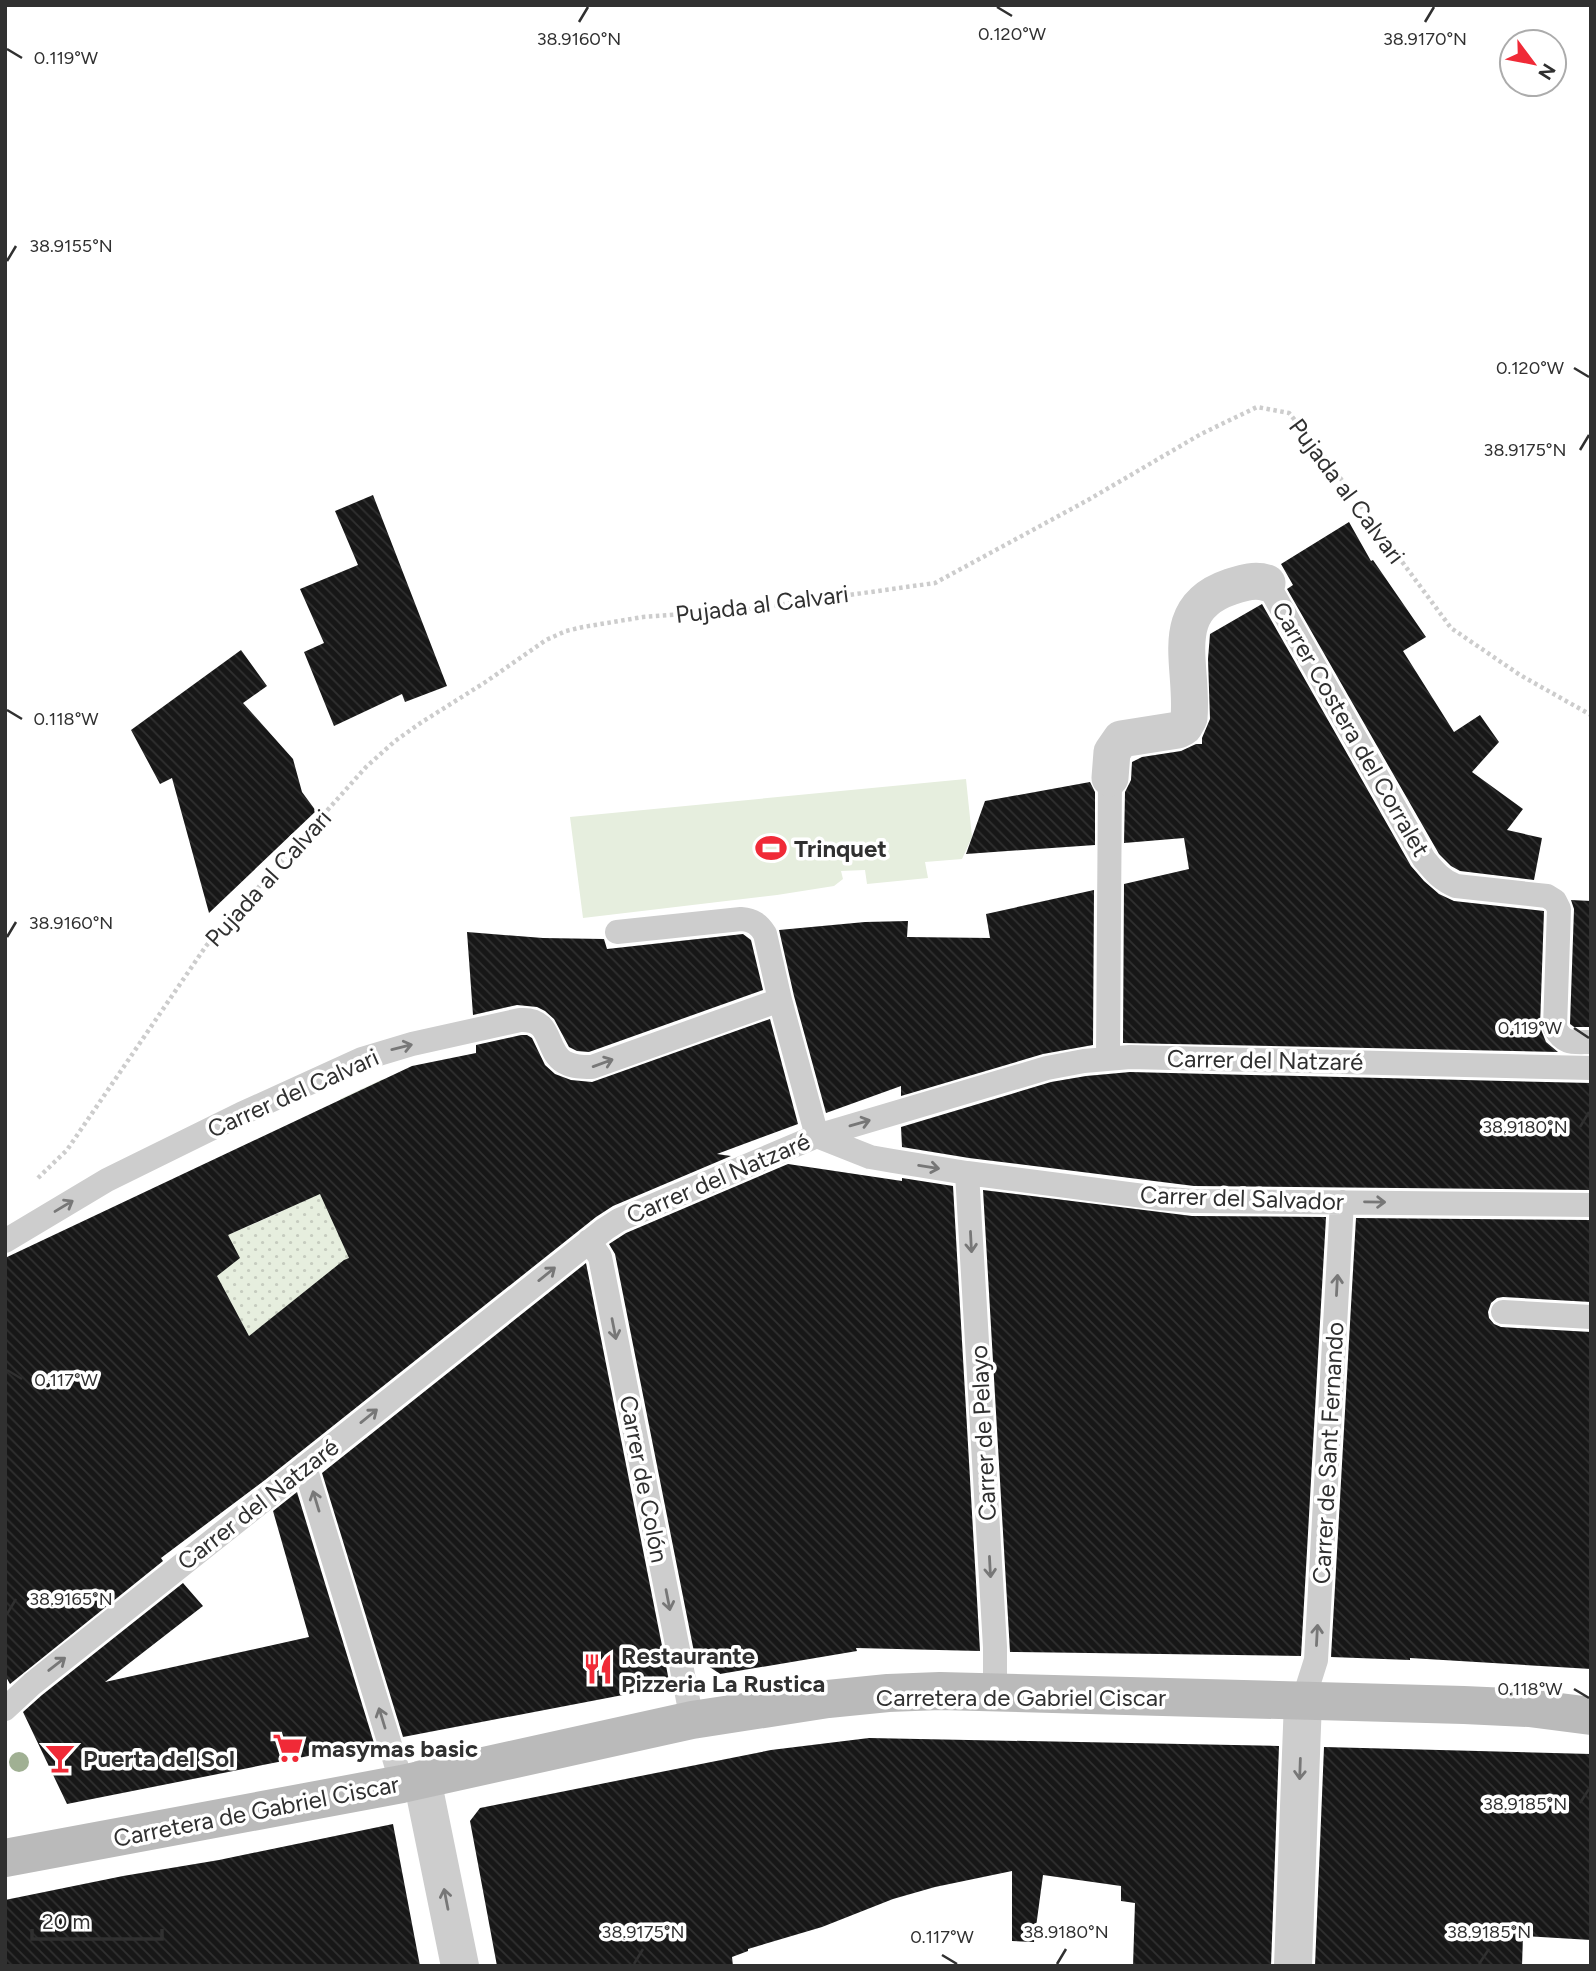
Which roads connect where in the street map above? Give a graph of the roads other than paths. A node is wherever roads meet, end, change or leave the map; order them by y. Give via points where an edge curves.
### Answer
1 (1267, 583) joint
2 (1110, 778) joint
3 (617, 932) dead end
4 (780, 1000) junction
5 (1591, 1042) edge
6 (1108, 1058) junction
7 (1591, 1068) edge
8 (817, 1136) junction
9 (967, 1174) junction
10 (1342, 1202) junction
11 (1591, 1205) edge
12 (5, 1241) edge
13 (589, 1241) junction
14 (1503, 1312) dead end
15 (1591, 1317) edge
16 (305, 1467) junction
17 (995, 1693) junction
18 (1303, 1701) junction
19 (5, 1709) edge
20 (1591, 1716) edge
21 (692, 1720) junction
22 (412, 1781) junction
23 (5, 1858) edge
24 (460, 1966) edge
25 (1293, 1966) edge

1 - 2 street via 1258,580 1226,589 1205,599 1193,613 1187,629 1189,718 1178,730 1121,739 1112,752
1 - 5 lane, Carrer Costera del Corralet via 1424,859 1438,876 1456,886 1547,895 1555,901 1559,909 1555,1028 1569,1041
2 - 6 lane
3 - 4 lane via 752,920 765,934
4 - 8 lane
12 -> 4 lane, Carrer del Calvari via 107,1180 316,1079 387,1051 531,1020 548,1035 563,1062 592,1067
6 - 7 lane, Carrer del Natzaré
8 -> 6 lane, Carrer del Natzaré via 1047,1068
8 -> 9 lane, Carrer del Salvador via 870,1157
8 - 13 lane, Carrer del Natzaré via 620,1220
9 - 10 lane, Carrer del Salvador via 1193,1201
9 -> 17 lane, Carrer de Pelayo
10 -> 11 lane, Carrer del Salvador
18 -> 10 lane, Carrer de Sant Fernando via 1316,1660
16 -> 13 lane, Carrer del Natzaré
13 -> 21 lane, Carrer de Colón via 600,1257
14 - 15 lane
19 -> 16 lane, Carrer del Natzaré
22 -> 16 lane
17 - 18 main road, Carretera de Gabriel Ciscar
17 - 21 main road, Carretera de Gabriel Ciscar via 888,1693
18 - 20 main road, Carretera de Gabriel Ciscar via 1464,1704
18 -> 25 street
21 - 22 main road, Carretera de Gabriel Ciscar
22 - 23 main road, Carretera de Gabriel Ciscar
24 -> 22 street

